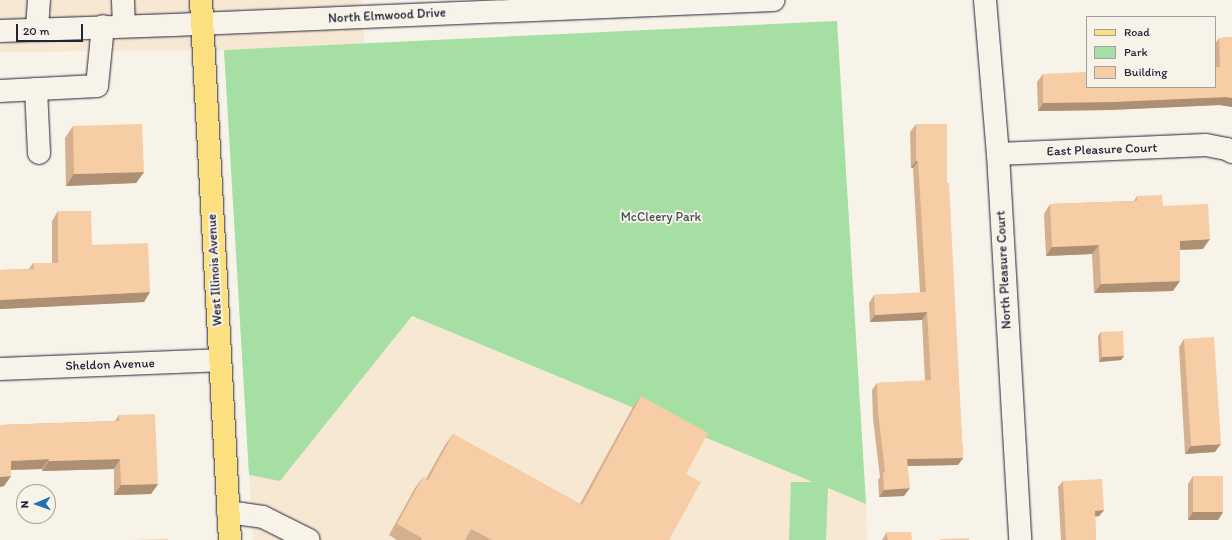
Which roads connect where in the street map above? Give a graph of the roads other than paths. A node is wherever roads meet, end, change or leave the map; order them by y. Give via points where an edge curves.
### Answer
1 (39, 0) edge
2 (123, 0) edge
3 (201, 0) edge
4 (773, 0) edge
5 (985, 0) edge
6 (456, 6) edge
7 (368, 8) edge
8 (202, 24) junction
9 (114, 26) junction
10 (37, 28) junction
11 (0, 31) edge
12 (36, 89) junction
13 (0, 91) edge
14 (1232, 152) edge
15 (39, 153) dead end
16 (998, 154) junction
17 (220, 360) junction
18 (0, 369) edge
19 (228, 512) junction
20 (286, 533) edge
21 (230, 540) edge
22 (309, 540) edge
23 (1020, 540) edge

1 - 10 street
2 - 9 street
3 - 8 main road, West Illinois Avenue
4 - 6 street, North Elmwood Drive
5 - 16 street, North Pleasure Court
6 - 7 street, North Elmwood Drive
7 - 8 street, North Elmwood Drive
8 - 9 street, North Elmwood Drive
8 - 17 main road, West Illinois Avenue
9 - 10 street, North Elmwood Drive
9 - 12 street via 97,86
10 - 11 street, North Elmwood Drive
12 - 13 street
12 - 15 street
14 - 16 street, East Pleasure Court via 1206,145
16 - 23 street, North Pleasure Court
17 - 18 street, Sheldon Avenue
17 - 19 main road, West Illinois Avenue
19 - 20 street via 263,517
19 - 21 main road, West Illinois Avenue
20 - 22 street

